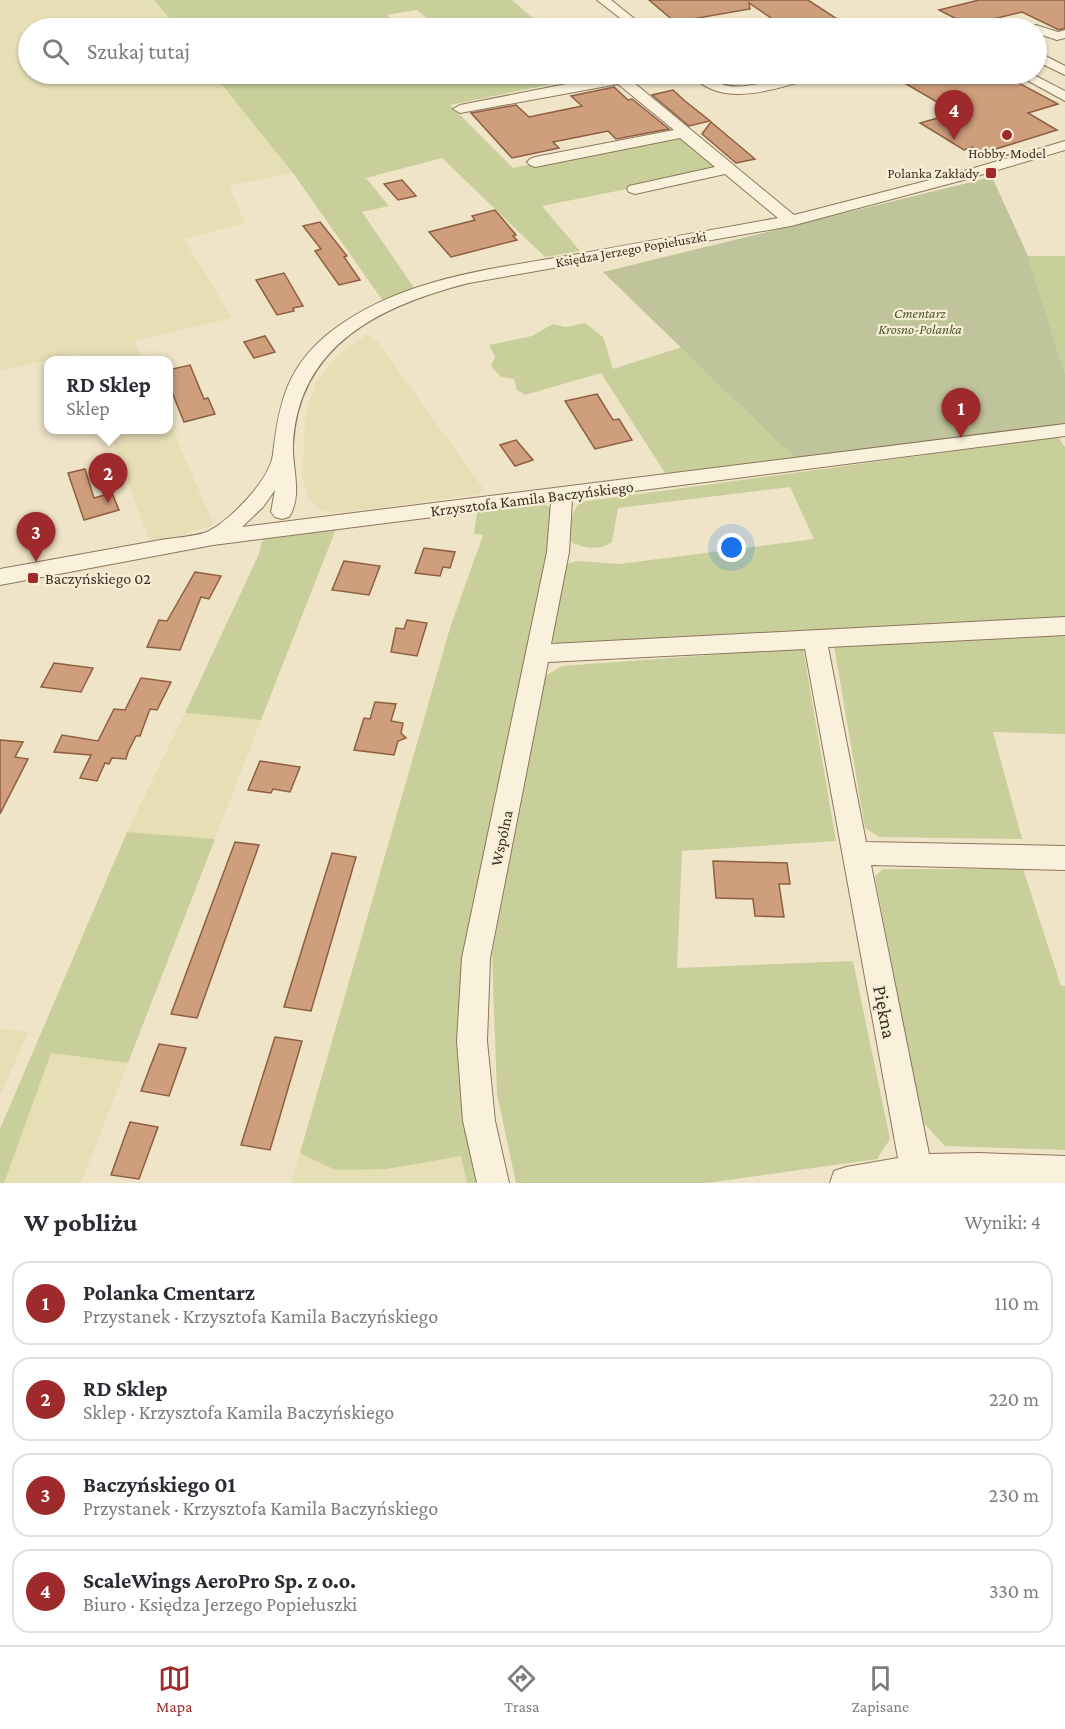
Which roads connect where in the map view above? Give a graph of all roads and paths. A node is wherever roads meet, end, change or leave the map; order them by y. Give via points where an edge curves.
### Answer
1 (603, 0) edge
2 (626, 18) edge
3 (1047, 33) edge
4 (1065, 34) edge
5 (1047, 61) edge
6 (1065, 71) edge
7 (586, 84) edge
8 (626, 84) edge
9 (712, 84) edge
10 (770, 84) edge
11 (1041, 84) edge
12 (1065, 97) edge
13 (460, 109) dead end
14 (1065, 144) edge
15 (535, 162) dead end
16 (727, 169) junction
17 (635, 189) dead end
18 (791, 221) junction
19 (1065, 430) edge
20 (283, 456) junction
21 (562, 494) junction
22 (257, 502) junction
23 (282, 512) junction
24 (312, 525) junction
25 (261, 532) junction
26 (213, 538) junction
27 (0, 577) edge
28 (1065, 626) edge
29 (815, 641) junction
30 (538, 654) junction
31 (854, 853) junction
32 (1065, 858) edge
33 (918, 1171) junction
34 (1065, 1172) edge
35 (493, 1183) edge
36 (846, 1183) edge

1 - 2 street
3 - 4 street
5 - 6 street
7 - 13 street
8 - 16 street
9 - 10 street via 744,90
11 - 12 street
14 - 18 street, Księdza Jerzego Popiełuszki
15 - 16 street via 683,133
16 - 17 street
16 - 18 street
18 - 20 street, Księdza Jerzego Popiełuszki via 469,278 385,304 340,334 297,383
19 - 21 street, Krzysztofa Kamila Baczyńskiego
20 - 22 street, Księdza Jerzego Popiełuszki
20 - 23 street, Księdza Jerzego Popiełuszki via 286,481
21 - 24 street, Krzysztofa Kamila Baczyńskiego
21 - 30 street, Wspólna via 558,552
22 - 25 street via 256,521
22 - 26 street, Księdza Jerzego Popiełuszki
23 - 24 street via 288,519
23 - 25 street
24 - 25 street, Krzysztofa Kamila Baczyńskiego
25 - 26 street, Krzysztofa Kamila Baczyńskiego
26 - 27 street, Krzysztofa Kamila Baczyńskiego
28 - 29 street
29 - 30 street
29 - 31 street, Piękna
30 - 35 street, Wspólna via 476,958 472,1041 479,1121
31 - 32 street
31 - 33 street, Piękna
33 - 34 street
33 - 36 street

